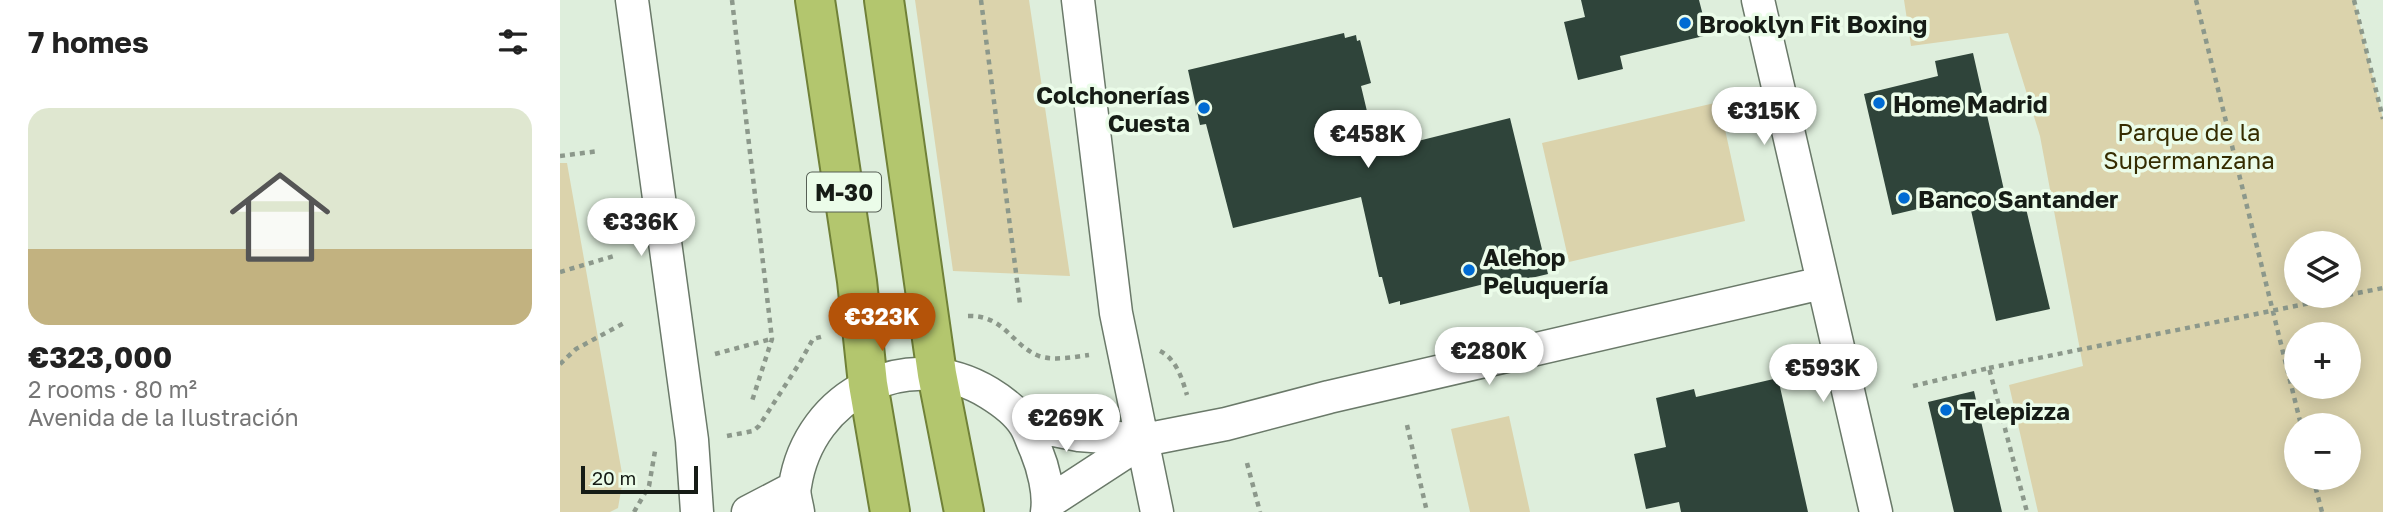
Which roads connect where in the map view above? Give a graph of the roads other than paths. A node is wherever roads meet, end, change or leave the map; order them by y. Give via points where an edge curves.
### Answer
1 (632, 0) edge
2 (815, 0) edge
3 (884, 0) edge
4 (1078, 0) edge
5 (1758, 0) edge
6 (1822, 283) junction
7 (937, 374) junction
8 (868, 384) junction
9 (1024, 424) junction
10 (1144, 440) junction
11 (796, 500) edge
12 (1048, 507) edge
13 (697, 512) edge
14 (748, 512) edge
15 (890, 512) edge
16 (964, 512) edge
17 (1157, 512) edge
18 (1876, 512) edge

1 - 13 street via 692,440
2 - 8 highway, M-30
3 - 7 highway, M-30
4 - 10 street via 1116,313
5 - 6 street
6 - 10 street
6 - 18 street
7 - 8 street via 905,373
7 - 9 street via 975,385 1004,402
7 - 16 highway, M-30
8 - 11 street via 831,410 806,445
8 - 15 highway, M-30
9 - 10 street via 1079,435
9 - 12 street via 1040,460
10 - 12 street
10 - 17 street
11 - 14 street

